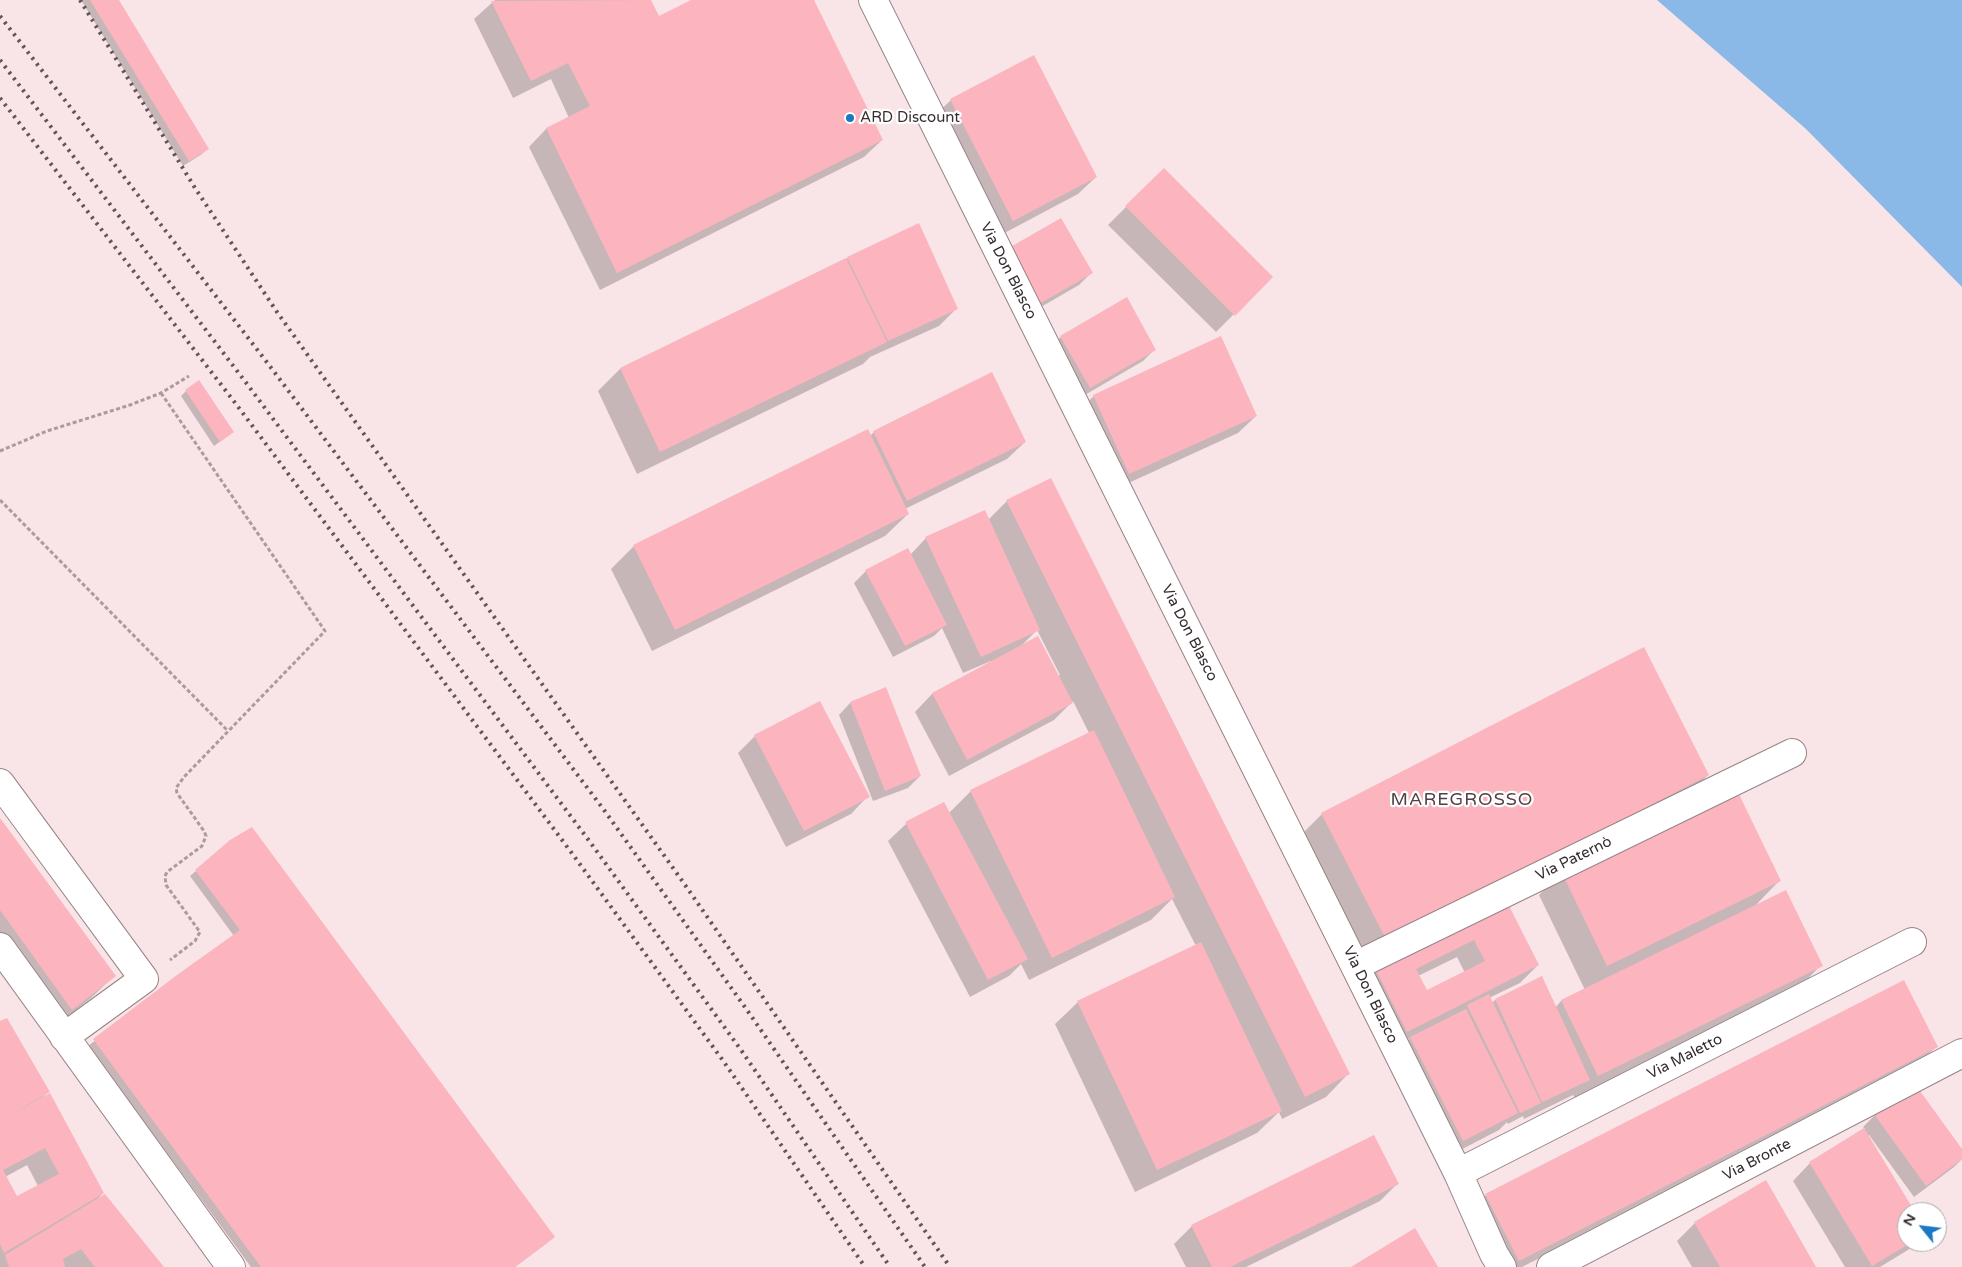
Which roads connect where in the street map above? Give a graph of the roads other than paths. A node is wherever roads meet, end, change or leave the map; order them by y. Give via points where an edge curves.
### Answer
1 (873, 0) edge
2 (1792, 753) dead end
3 (0, 783) edge
4 (1912, 942) dead end
5 (0, 947) edge
6 (1355, 966) junction
7 (64, 1037) junction
8 (1962, 1053) edge
9 (1458, 1173) junction
10 (231, 1267) edge
11 (1502, 1267) edge
12 (1551, 1267) edge

1 - 6 street, Via Don Blasco
2 - 6 street, Via Paternò
3 - 7 street via 144,980
4 - 9 street, Via Maletto
5 - 7 street
6 - 9 street, Via Don Blasco
7 - 10 street
8 - 12 street, Via Bronte
9 - 11 street, Via Don Blasco

